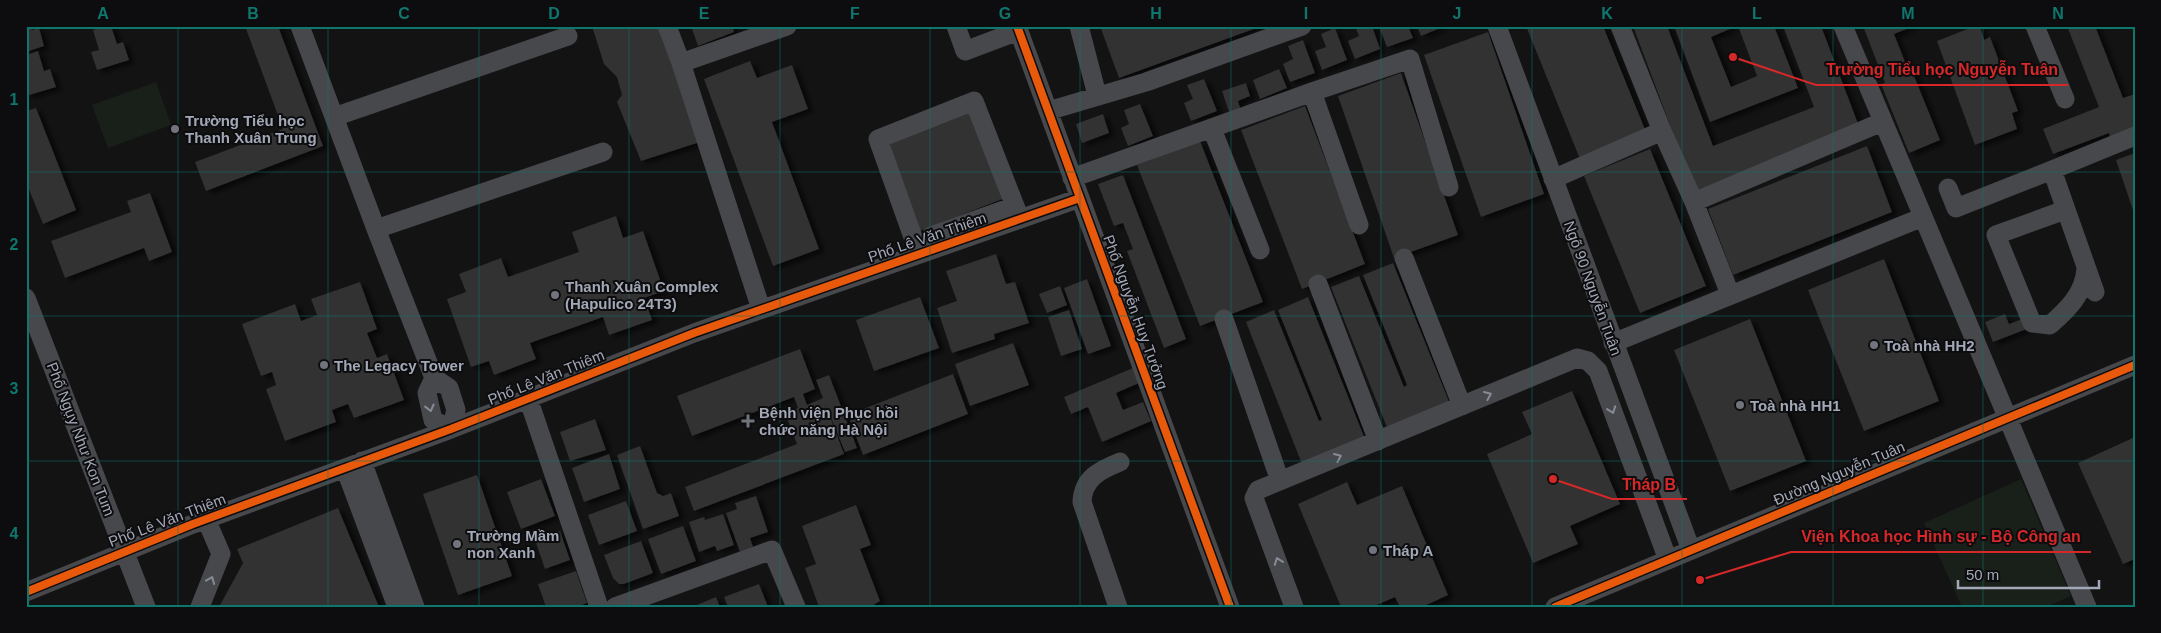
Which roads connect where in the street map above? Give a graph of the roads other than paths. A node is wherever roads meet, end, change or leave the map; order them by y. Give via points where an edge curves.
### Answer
1 (300, 26) edge
2 (667, 26) edge
3 (786, 26) edge
4 (956, 26) edge
5 (1079, 26) edge
6 (1302, 26) edge
7 (1497, 26) edge
8 (1620, 26) edge
9 (1843, 26) edge
10 (2035, 26) edge
11 (1017, 28) edge
12 (568, 36) dead end
13 (681, 63) junction
14 (1312, 92) junction
15 (1097, 95) junction
16 (2065, 99) dead end
17 (1048, 111) junction
18 (334, 118) junction
19 (1882, 122) junction
20 (1212, 129) junction
21 (1662, 131) junction
22 (2135, 136) edge
23 (603, 152) dead end
24 (2052, 170) junction
25 (1072, 178) junction
26 (1553, 179) junction
27 (1449, 187) dead end
28 (1948, 188) dead end
29 (1080, 198) junction
30 (1694, 202) junction
31 (2065, 210) junction
32 (1017, 213) junction
33 (1923, 217) junction
34 (1359, 225) dead end
35 (376, 229) junction
36 (917, 248) junction
37 (1260, 250) dead end
38 (1404, 258) dead end
39 (2086, 269) junction
40 (1318, 284) dead end
41 (2095, 292) dead end
42 (1730, 294) junction
43 (26, 298) edge
44 (761, 310) junction
45 (1224, 320) dead end
46 (1613, 343) junction
47 (2135, 365) edge
48 (528, 398) junction
49 (1462, 406) junction
50 (2008, 418) junction
51 (451, 429) junction
52 (1378, 441) junction
53 (1120, 462) dead end
54 (354, 464) junction
55 (1280, 482) junction
56 (206, 519) junction
57 (1691, 550) junction
58 (124, 551) junction
59 (1668, 560) junction
60 (26, 592) edge
61 (1584, 601) edge
62 (2081, 605) edge
63 (146, 607) edge
64 (200, 607) edge
65 (397, 607) edge
66 (415, 607) edge
67 (599, 607) edge
68 (615, 607) edge
69 (796, 607) edge
70 (1118, 607) edge
71 (1230, 607) edge
72 (1294, 607) edge
73 (1555, 607) edge

1 - 18 street
2 - 13 street
3 - 13 street
4 - 11 street via 965,51
5 - 15 street
6 - 15 street via 1146,82
7 - 26 street, Ngõ 90 Nguyễn Tuân
8 - 21 street
9 - 19 street
10 - 16 street
11 - 17 street, Phố Nguyễn Huy Tưởng
12 - 18 street
13 - 44 street
14 - 20 street
14 - 27 street via 1410,59
14 - 34 street
15 - 17 street
17 - 25 street, Phố Nguyễn Huy Tưởng
18 - 35 street
19 - 30 street
19 - 33 street
20 - 25 street
20 - 37 street
21 - 26 street
21 - 30 street
22 - 24 street
23 - 35 street
24 - 28 street via 1956,208
24 - 31 street
25 - 29 street, Phố Nguyễn Huy Tưởng
26 - 46 street, Ngõ 90 Nguyễn Tuân
29 - 32 street, Phố Lê Văn Thiêm
29 - 71 street, Phố Nguyễn Huy Tưởng
30 - 42 street
31 - 39 street
31 - 39 street via 1996,235 2032,323 2050,325 2071,307 2085,284
32 - 36 street, Phố Lê Văn Thiêm
32 - 36 street via 974,101 878,139
33 - 42 street
33 - 50 street
35 - 51 street via 434,378 426,393 433,420
36 - 44 street, Phố Lê Văn Thiêm
38 - 49 street
39 - 41 street
40 - 52 street
42 - 46 street
43 - 58 street, Phố Ngụy Như Kon Tum
44 - 48 street, Phố Lê Văn Thiêm
45 - 55 street
46 - 57 street, Ngõ 90 Nguyễn Tuân
47 - 50 street, Đường Nguyễn Tuân
48 - 51 street, Phố Lê Văn Thiêm
48 - 67 street
49 - 52 street
49 -> 59 street via 1576,358 1588,361 1598,371
50 - 57 street, Đường Nguyễn Tuân
50 - 62 street
51 - 54 street, Phố Lê Văn Thiêm
55 -> 52 street
53 - 70 street via 1096,472 1082,494
54 - 56 street, Phố Lê Văn Thiêm
54 - 65 street
54 - 66 street
72 -> 55 street via 1254,498 1258,490
56 - 58 street, Phố Lê Văn Thiêm
64 -> 56 street via 221,554
57 - 59 street, Đường Nguyễn Tuân
58 - 60 street, Phố Lê Văn Thiêm
58 - 63 street, Phố Ngụy Như Kon Tum
59 - 61 street, Đường Nguyễn Tuân
61 - 73 street, Đường Nguyễn Tuân
68 - 69 street via 772,550

